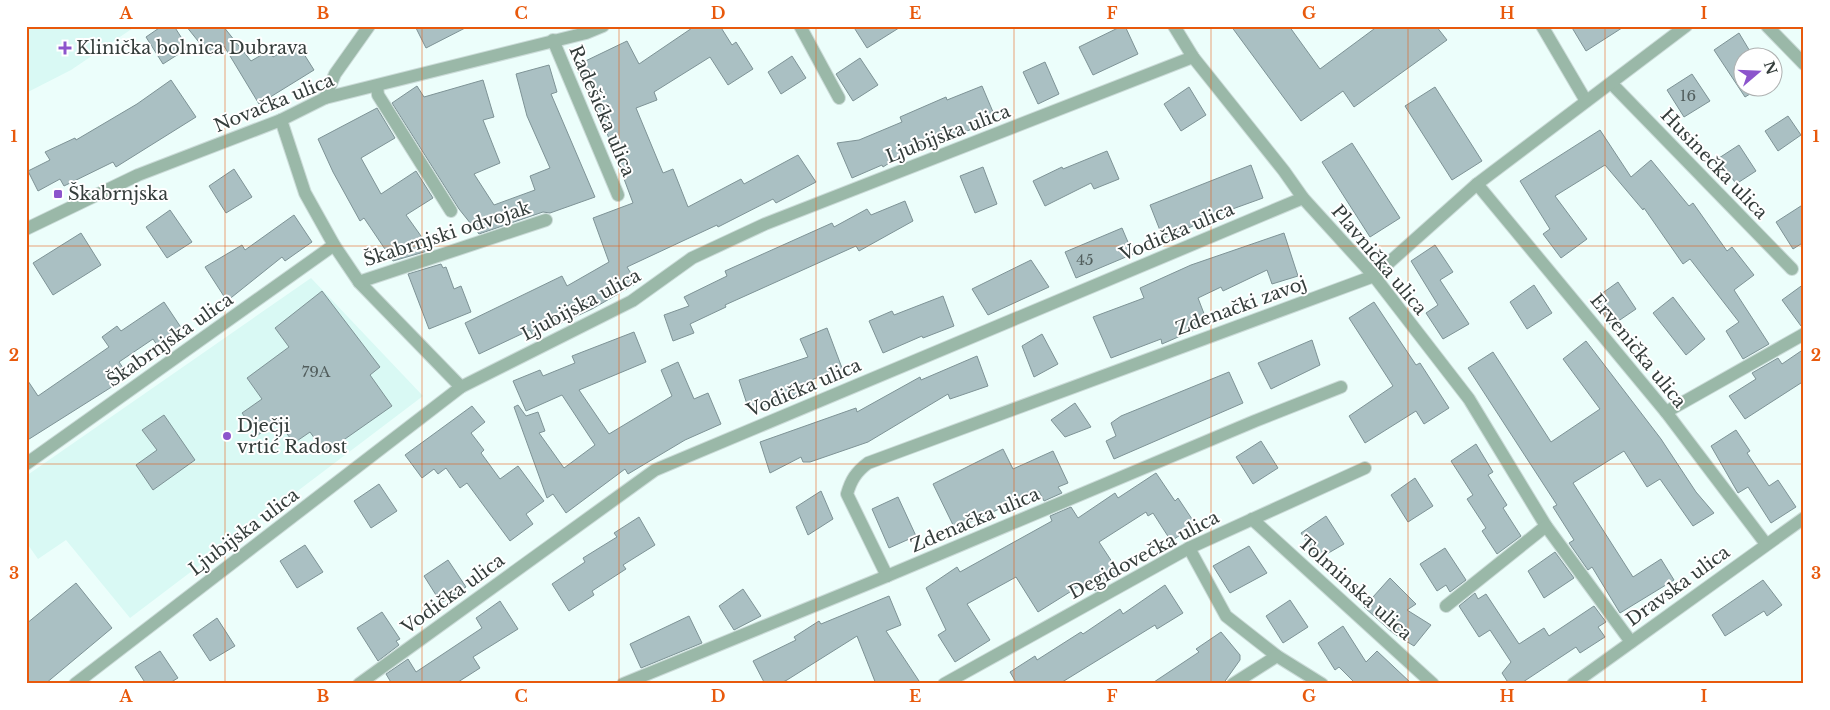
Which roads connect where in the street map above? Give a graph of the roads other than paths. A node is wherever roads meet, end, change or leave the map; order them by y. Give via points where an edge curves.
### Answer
1 (369, 26) edge
2 (603, 26) edge
3 (800, 26) edge
4 (1174, 26) edge
5 (1542, 26) edge
6 (1686, 26) edge
7 (1766, 26) edge
8 (554, 40) junction
9 (1193, 57) junction
10 (1804, 64) edge
11 (1612, 82) junction
12 (376, 86) junction
13 (325, 98) junction
14 (839, 98) dead end
15 (1586, 101) junction
16 (281, 120) junction
17 (1477, 184) junction
18 (618, 195) dead end
19 (1303, 198) junction
20 (451, 211) dead end
21 (546, 220) dead end
22 (26, 229) edge
23 (334, 245) junction
24 (1792, 269) dead end
25 (1374, 276) junction
26 (359, 282) junction
27 (1804, 334) edge
28 (462, 387) junction
29 (1341, 388) dead end
30 (1666, 412) junction
31 (26, 464) edge
32 (1366, 468) dead end
33 (1804, 518) edge
34 (1252, 519) junction
35 (1546, 526) junction
36 (1766, 544) junction
37 (1189, 548) junction
38 (887, 576) junction
39 (1446, 606) dead end
40 (1631, 642) junction
41 (1277, 656) junction
42 (75, 684) edge
43 (359, 684) edge
44 (623, 684) edge
45 (944, 684) edge
46 (1233, 684) edge
47 (1322, 684) edge
48 (1433, 684) edge
49 (1573, 684) edge

1 - 13 street via 335,74
2 - 8 street, Novačka ulica
3 - 14 street
4 - 9 street, Plavnička ulica
5 - 15 street
6 - 11 street, Zdenački zavoj
7 - 10 street
8 - 12 street, Novačka ulica
8 - 18 street, Radešićka ulica
9 - 19 street, Plavnička ulica
9 - 28 street, Ljubijska ulica via 765,224 692,258 632,301
11 - 15 street, Zdenački zavoj
11 - 24 street, Husinečka ulica
12 - 13 street, Novačka ulica
12 - 20 street via 378,95
13 - 16 street, Novačka ulica
15 - 17 street, Zdenački zavoj
16 - 22 street, Novačka ulica via 138,175
16 - 23 street, Škabrnjski odvojak via 306,193
17 - 25 street, Zdenački zavoj
17 - 30 street, Ervenička ulica
19 - 25 street, Plavnička ulica
19 - 43 street, Vodička ulica via 655,470
21 - 26 street, Škabrnjski odvojak
23 - 26 street, Škabrnjski odvojak
23 - 31 street, Škabrnjska ulica
25 - 35 street, Plavnička ulica via 1469,399
25 - 38 street, Zdenački zavoj via 868,463 858,471 847,494
26 - 28 street, Škabrnjski odvojak
27 - 30 street
28 - 42 street, Ljubijska ulica
29 - 38 street, Zdenačka ulica
30 - 36 street, Ervenička ulica
32 - 34 street, Degidovečka ulica
33 - 36 street, Dravska ulica
34 - 37 street, Degidovečka ulica
34 - 48 street, Tolminska ulica
35 - 39 street
35 - 40 street, Plavnička ulica
36 - 40 street, Dravska ulica
37 - 41 street via 1226,616
37 - 45 street, Degidovečka ulica
38 - 44 street, Zdenačka ulica
40 - 49 street, Dravska ulica
41 - 46 street
41 - 47 street

